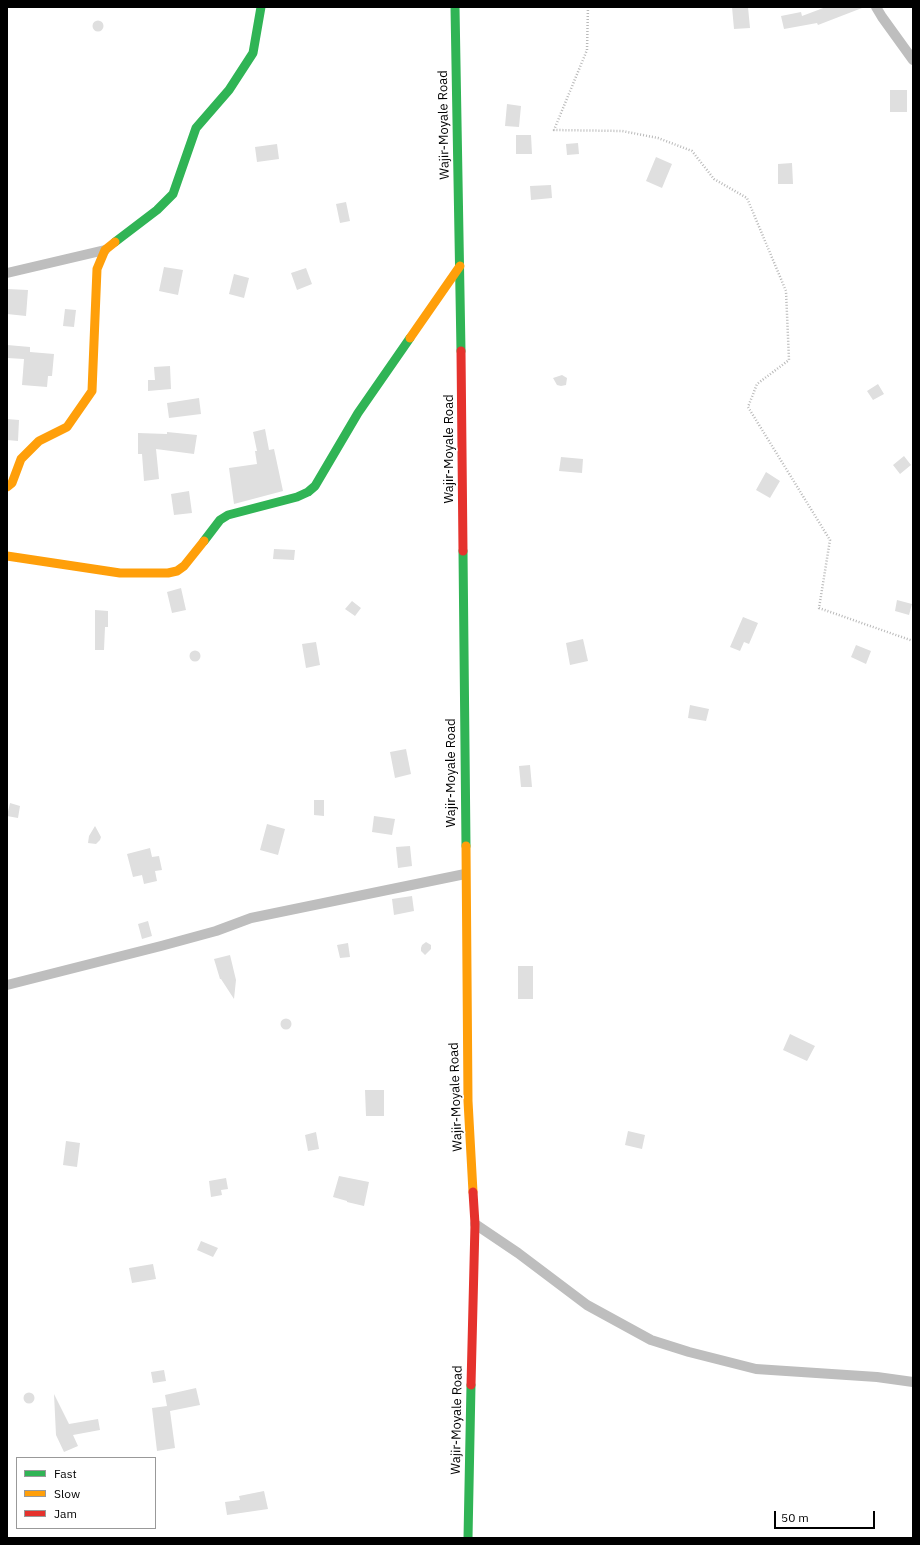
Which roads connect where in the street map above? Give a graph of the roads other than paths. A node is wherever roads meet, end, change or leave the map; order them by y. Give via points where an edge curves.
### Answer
1 (261, 7) edge
2 (455, 7) edge
3 (876, 7) edge
4 (913, 60) edge
5 (105, 250) junction
6 (460, 266) junction
7 (7, 273) edge
8 (7, 487) edge
9 (7, 556) edge
10 (465, 874) junction
11 (7, 986) edge
12 (475, 1224) junction
13 (913, 1382) edge
14 (468, 1538) edge

1 - 5 main road via 253,53 229,90 196,128 174,194
2 - 6 main road, Wajir-Moyale Road
3 - 4 street
5 - 7 street
5 - 8 main road via 97,269 92,392 67,426 38,441 21,459 12,483
6 - 9 main road via 358,413 315,486 308,492 228,515 220,520 184,566 168,573 120,573
6 - 10 main road, Wajir-Moyale Road
10 - 11 street via 251,918 161,946
10 - 12 main road, Wajir-Moyale Road via 468,1101
12 - 13 street via 587,1305 651,1340 756,1368
12 - 14 main road, Wajir-Moyale Road

